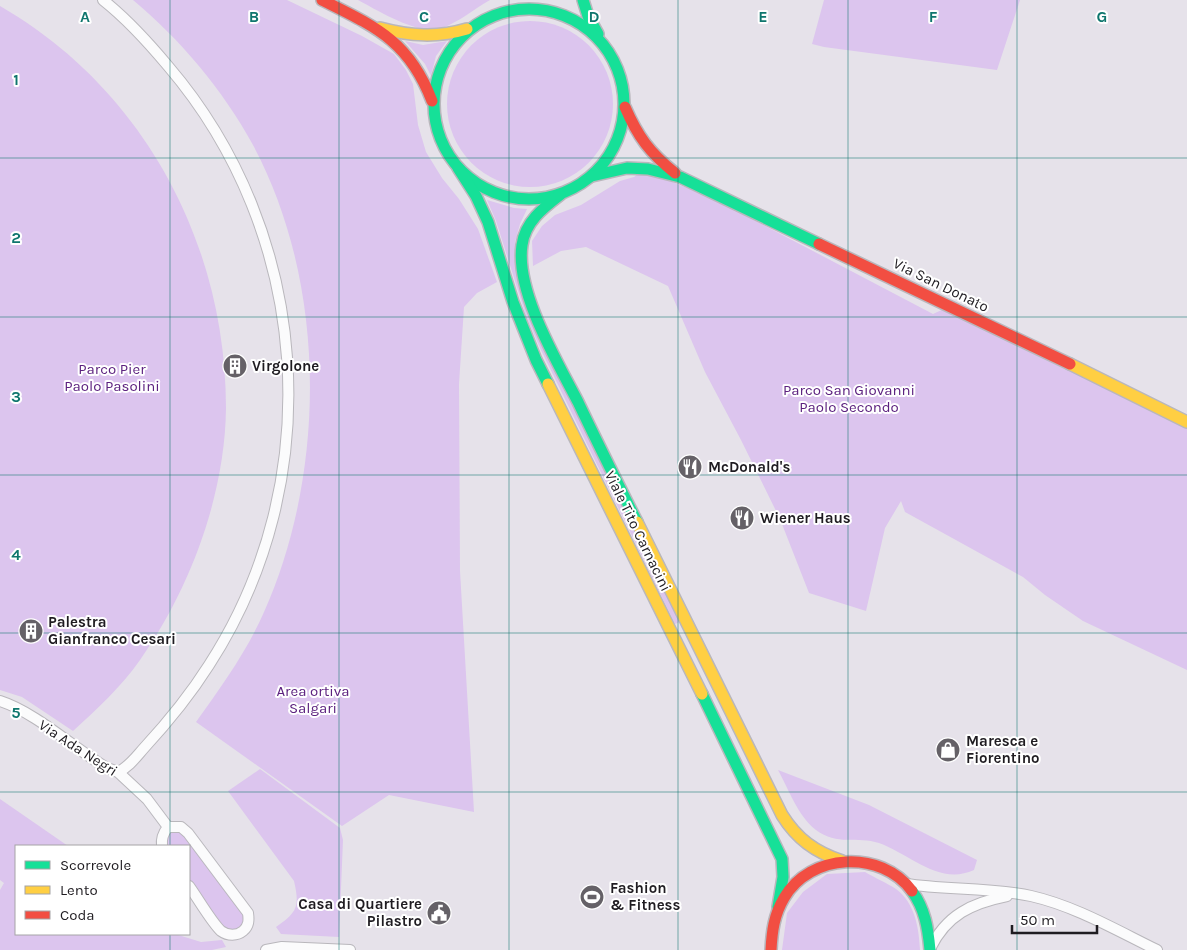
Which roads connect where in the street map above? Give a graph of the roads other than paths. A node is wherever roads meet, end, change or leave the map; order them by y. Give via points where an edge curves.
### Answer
1 (103, 0) edge
2 (322, 0) edge
3 (539, 0) edge
4 (583, 0) edge
5 (524, 8) junction
6 (371, 25) junction
7 (471, 27) junction
8 (601, 40) junction
9 (434, 105) junction
10 (625, 105) junction
11 (458, 168) junction
12 (592, 176) junction
13 (680, 177) junction
14 (560, 194) junction
15 (1187, 422) edge
16 (0, 701) edge
17 (118, 772) junction
18 (168, 827) junction
19 (162, 845) edge
20 (842, 861) junction
21 (906, 884) junction
22 (190, 887) edge
23 (1018, 894) junction
24 (778, 906) junction
25 (266, 950) edge
26 (350, 950) edge
27 (771, 950) edge
28 (930, 950) edge
29 (1157, 950) edge

1 - 17 street via 180,79 234,163 259,224 278,286 288,382 285,456 275,507 262,557 241,608 193,690 129,765
2 - 6 main road
3 - 5 main road
4 - 8 main road
5 - 7 main road via 489,16
5 - 8 main road via 546,9 564,15
6 - 7 main road via 419,37 436,37
6 - 9 main road via 411,58
7 - 9 main road via 448,52 440,68
8 - 10 main road via 619,71
9 - 11 main road, Viale Tito Carnacini via 440,137
10 - 12 main road via 618,139
10 - 13 main road, Via San Donato via 634,129 652,155
11 - 14 main road via 485,189 503,196 541,199
11 - 24 main road, Viale Tito Carnacini via 488,222 513,302 536,360 782,859
12 - 13 main road, Via San Donato via 627,168 648,169
12 - 14 main road
13 - 15 main road, Via San Donato
14 - 20 main road, Viale Tito Carnacini via 534,217 521,247 520,262 525,285 538,322 782,815 798,838 811,849
16 - 17 street, Via Ada Negri
17 - 18 street, Via Ada Negri via 154,806
18 - 19 street via 163,832
18 - 22 street via 181,827 188,833 248,913 249,922 245,929 230,935 221,931
20 - 21 main road via 879,866
20 - 24 main road via 826,864 802,877
21 - 23 street
21 - 28 main road via 922,907
23 - 28 street via 965,910 941,930
23 - 29 street via 1069,908
24 - 27 main road, Viale Tito Carnacini
25 - 26 street via 282,947

